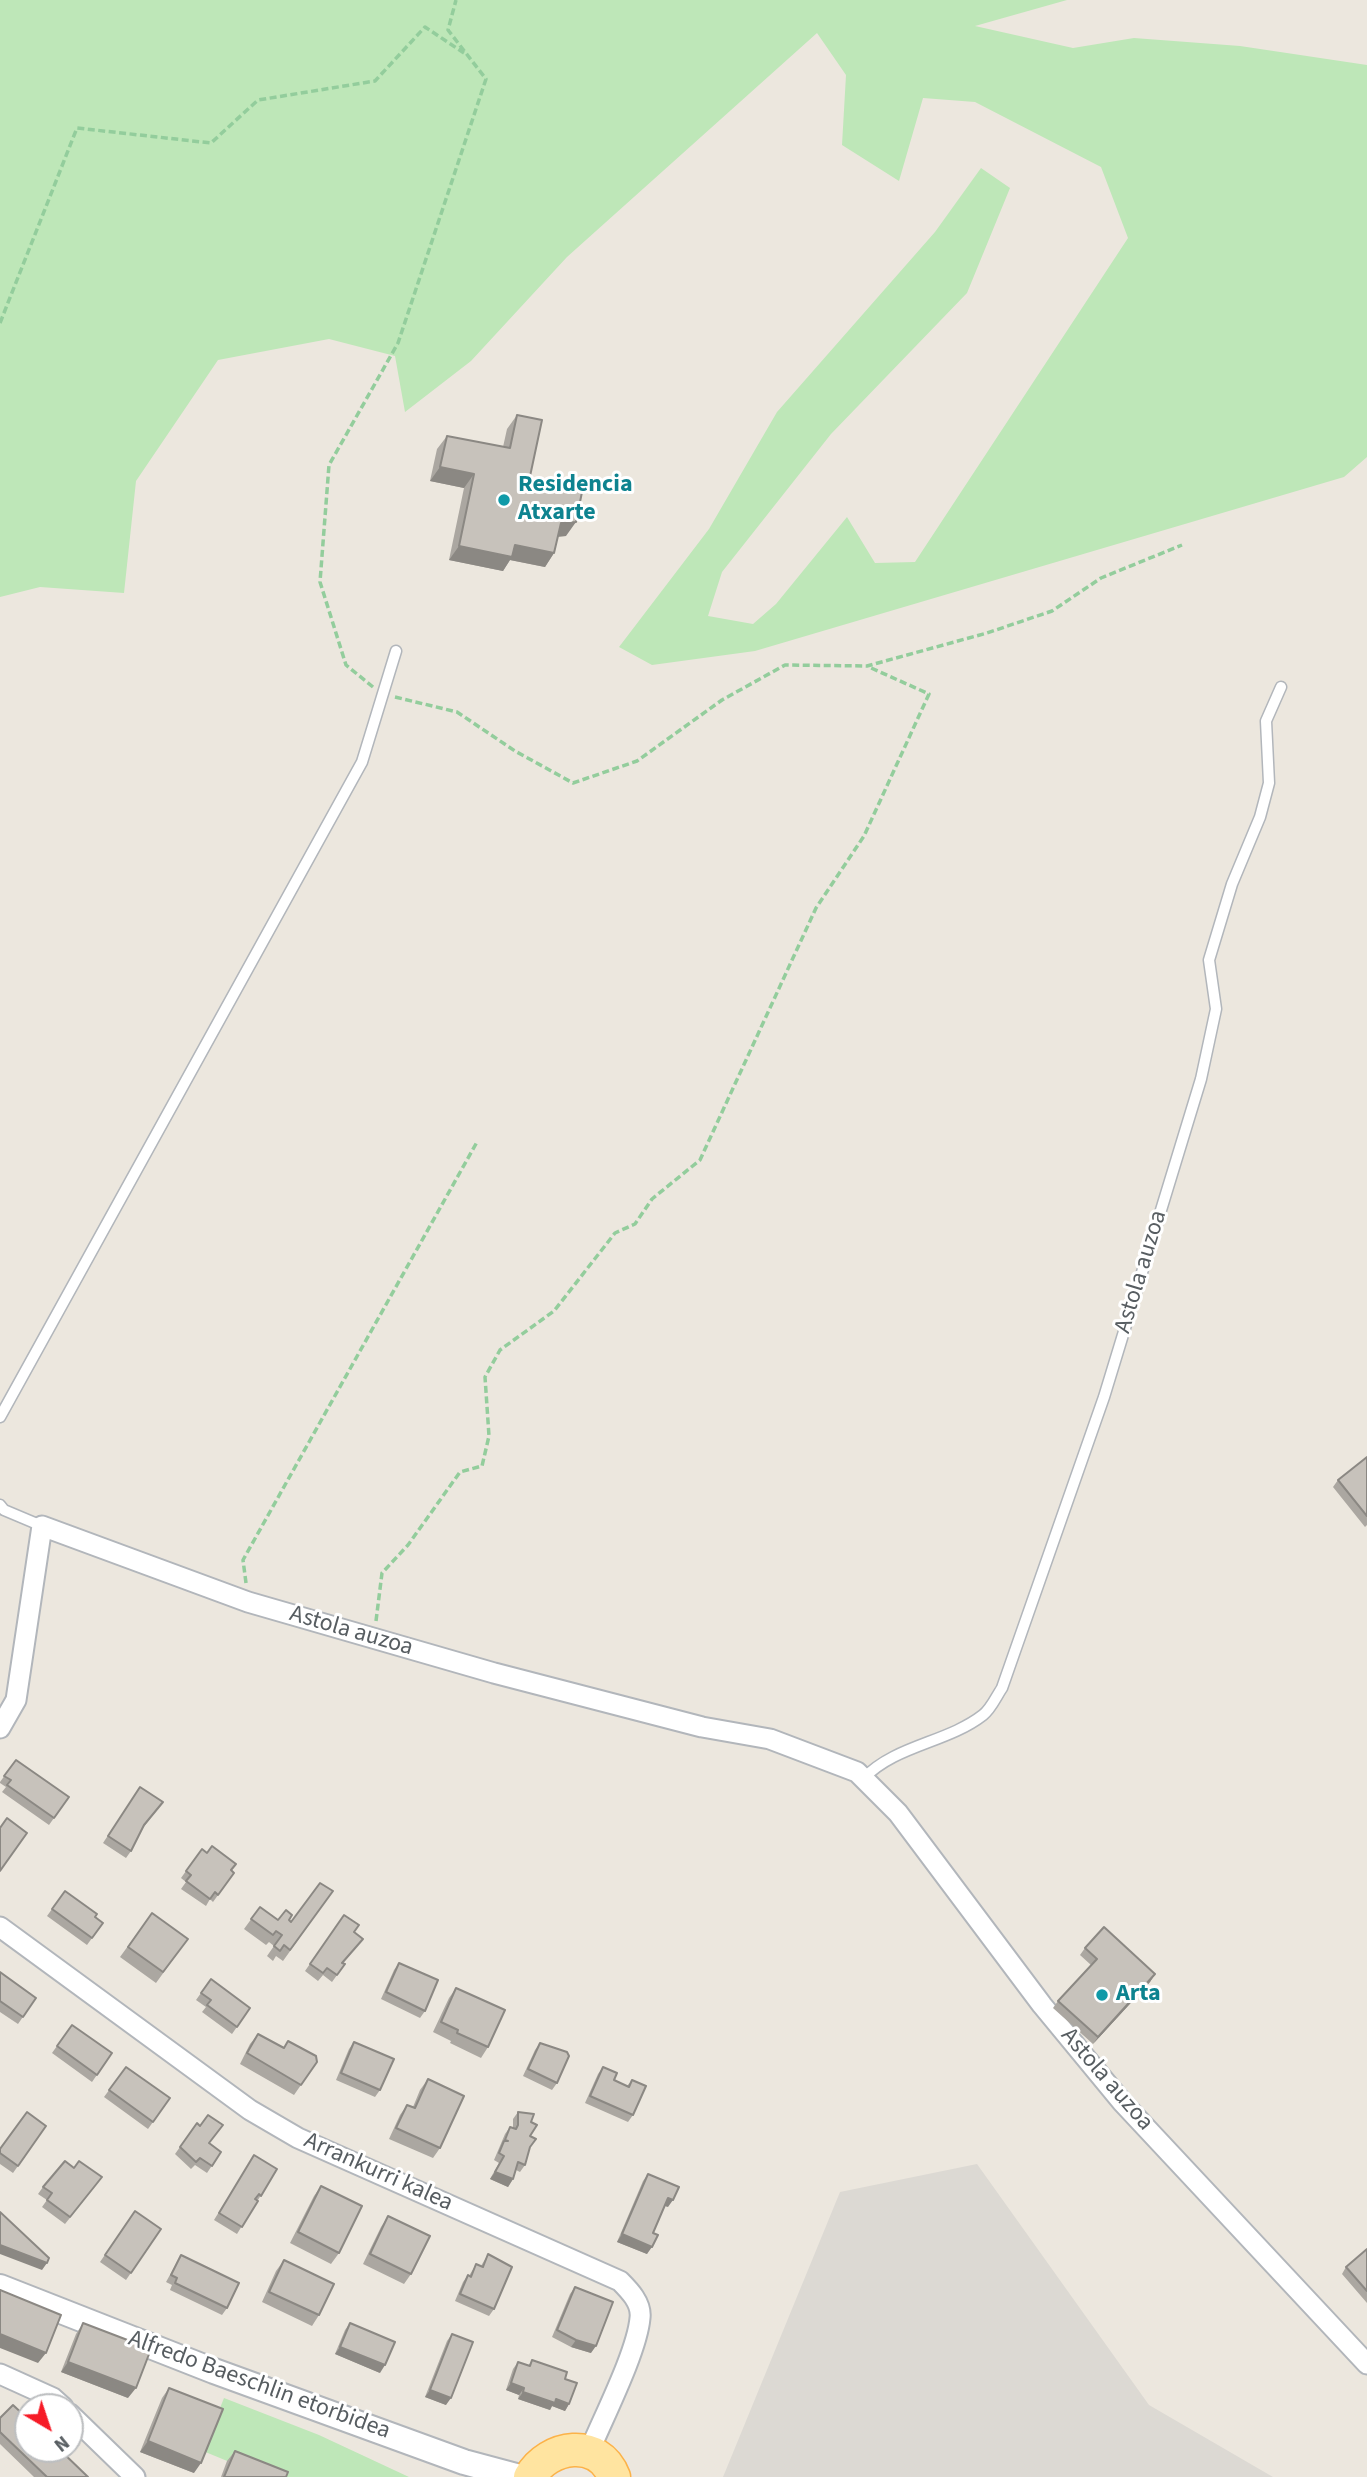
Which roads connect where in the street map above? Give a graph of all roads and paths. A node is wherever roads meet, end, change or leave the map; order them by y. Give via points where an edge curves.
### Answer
1 (456, 0) edge
2 (468, 56) junction
3 (0, 323) edge
4 (1182, 545) dead end
5 (396, 651) dead end
6 (867, 666) junction
7 (1281, 687) dead end
8 (382, 694) junction
9 (477, 1142) dead end
10 (0, 1417) edge
11 (0, 1505) edge
12 (42, 1526) junction
13 (248, 1602) junction
14 (379, 1640) junction
15 (0, 1728) edge
16 (863, 1779) junction
17 (0, 1927) edge
18 (0, 2287) edge
19 (1367, 2364) edge
20 (0, 2374) edge
21 (42, 2393) edge
22 (84, 2428) edge
23 (589, 2452) junction
24 (135, 2477) edge
25 (520, 2477) edge
26 (530, 2477) edge
27 (614, 2477) edge

1 - 2 path via 448,30
2 - 3 path via 425,27 375,81 258,100 211,143 77,128
2 - 8 path via 486,79 398,343 329,465 320,582 346,665
4 - 6 path via 1101,578 1052,611
5 - 8 lane
6 - 8 path via 785,665 722,700 637,761 573,783 457,712
6 - 14 path via 929,694 864,836 816,908 700,1160 652,1199 635,1224 615,1233 554,1311 500,1350 485,1377 489,1436 482,1466 460,1472 382,1573 375,1617
7 - 16 lane, Astola auzoa via 1266,721 1269,783 1209,960 1216,1009 1201,1079 1104,1397 1002,1688 985,1714 913,1748
8 - 10 lane via 362,762
9 - 13 path via 243,1560
11 - 12 lane
12 - 13 street, Astola auzoa
12 - 15 street via 16,1700
13 - 14 street, Astola auzoa
14 - 16 street, Astola auzoa via 702,1727 771,1739 857,1772
16 - 19 street, Astola auzoa via 898,1813 1042,2005 1122,2102
17 - 23 street, Arrankurri kalea via 250,2110 298,2138 620,2281 634,2296 641,2316
18 - 25 street, Alfredo Baeschlin etorbidea via 289,2399 464,2462
20 - 21 street
22 - 24 street
23 - 26 main road via 560,2451 547,2456
23 - 27 main road via 602,2460

